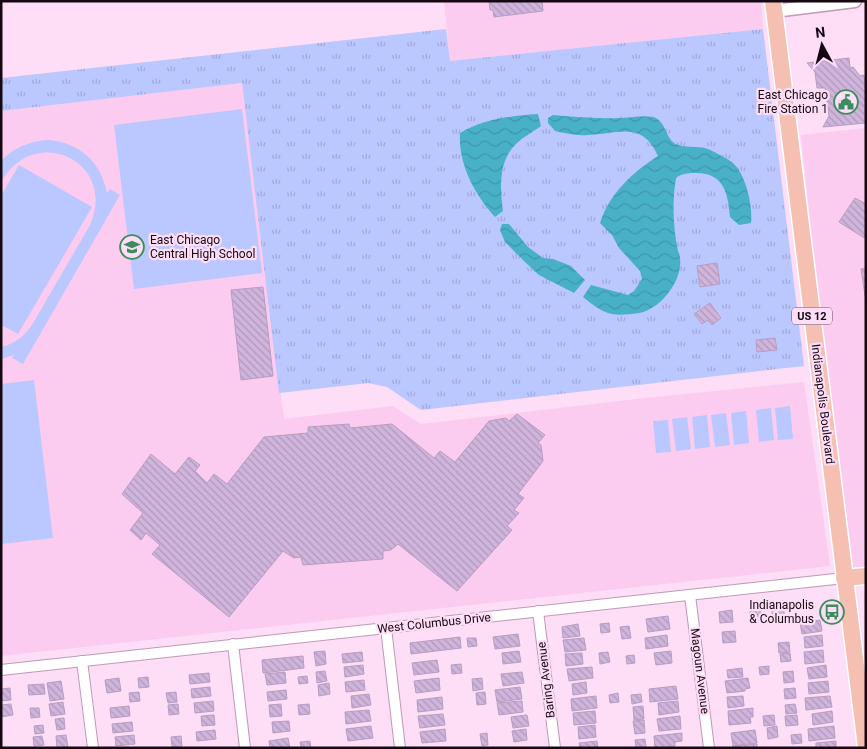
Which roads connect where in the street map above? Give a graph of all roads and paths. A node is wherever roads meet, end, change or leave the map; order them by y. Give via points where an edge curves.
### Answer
1 (855, 1) edge
2 (773, 6) edge
3 (866, 576) edge
4 (844, 578) junction
5 (690, 595) junction
6 (538, 611) junction
7 (386, 628) junction
8 (233, 644) junction
9 (82, 661) junction
10 (1, 670) edge
11 (866, 747) edge
12 (93, 748) edge
13 (245, 748) edge
14 (400, 748) edge
15 (555, 748) edge
16 (709, 748) edge

1 - 2 street
2 - 4 main road, Indianapolis Boulevard / US 12
3 - 4 main road, West Columbus Drive
4 - 5 street, West Columbus Drive
4 - 11 main road, Indianapolis Boulevard
5 - 6 street, West Columbus Drive
5 - 16 street, Magoun Avenue
6 - 7 street, West Columbus Drive
6 - 15 street, Baring Avenue
7 - 8 street, West Columbus Drive
7 - 14 street
8 - 9 street, West Columbus Drive
8 - 13 street
9 - 10 street, West Columbus Drive
9 - 12 street

